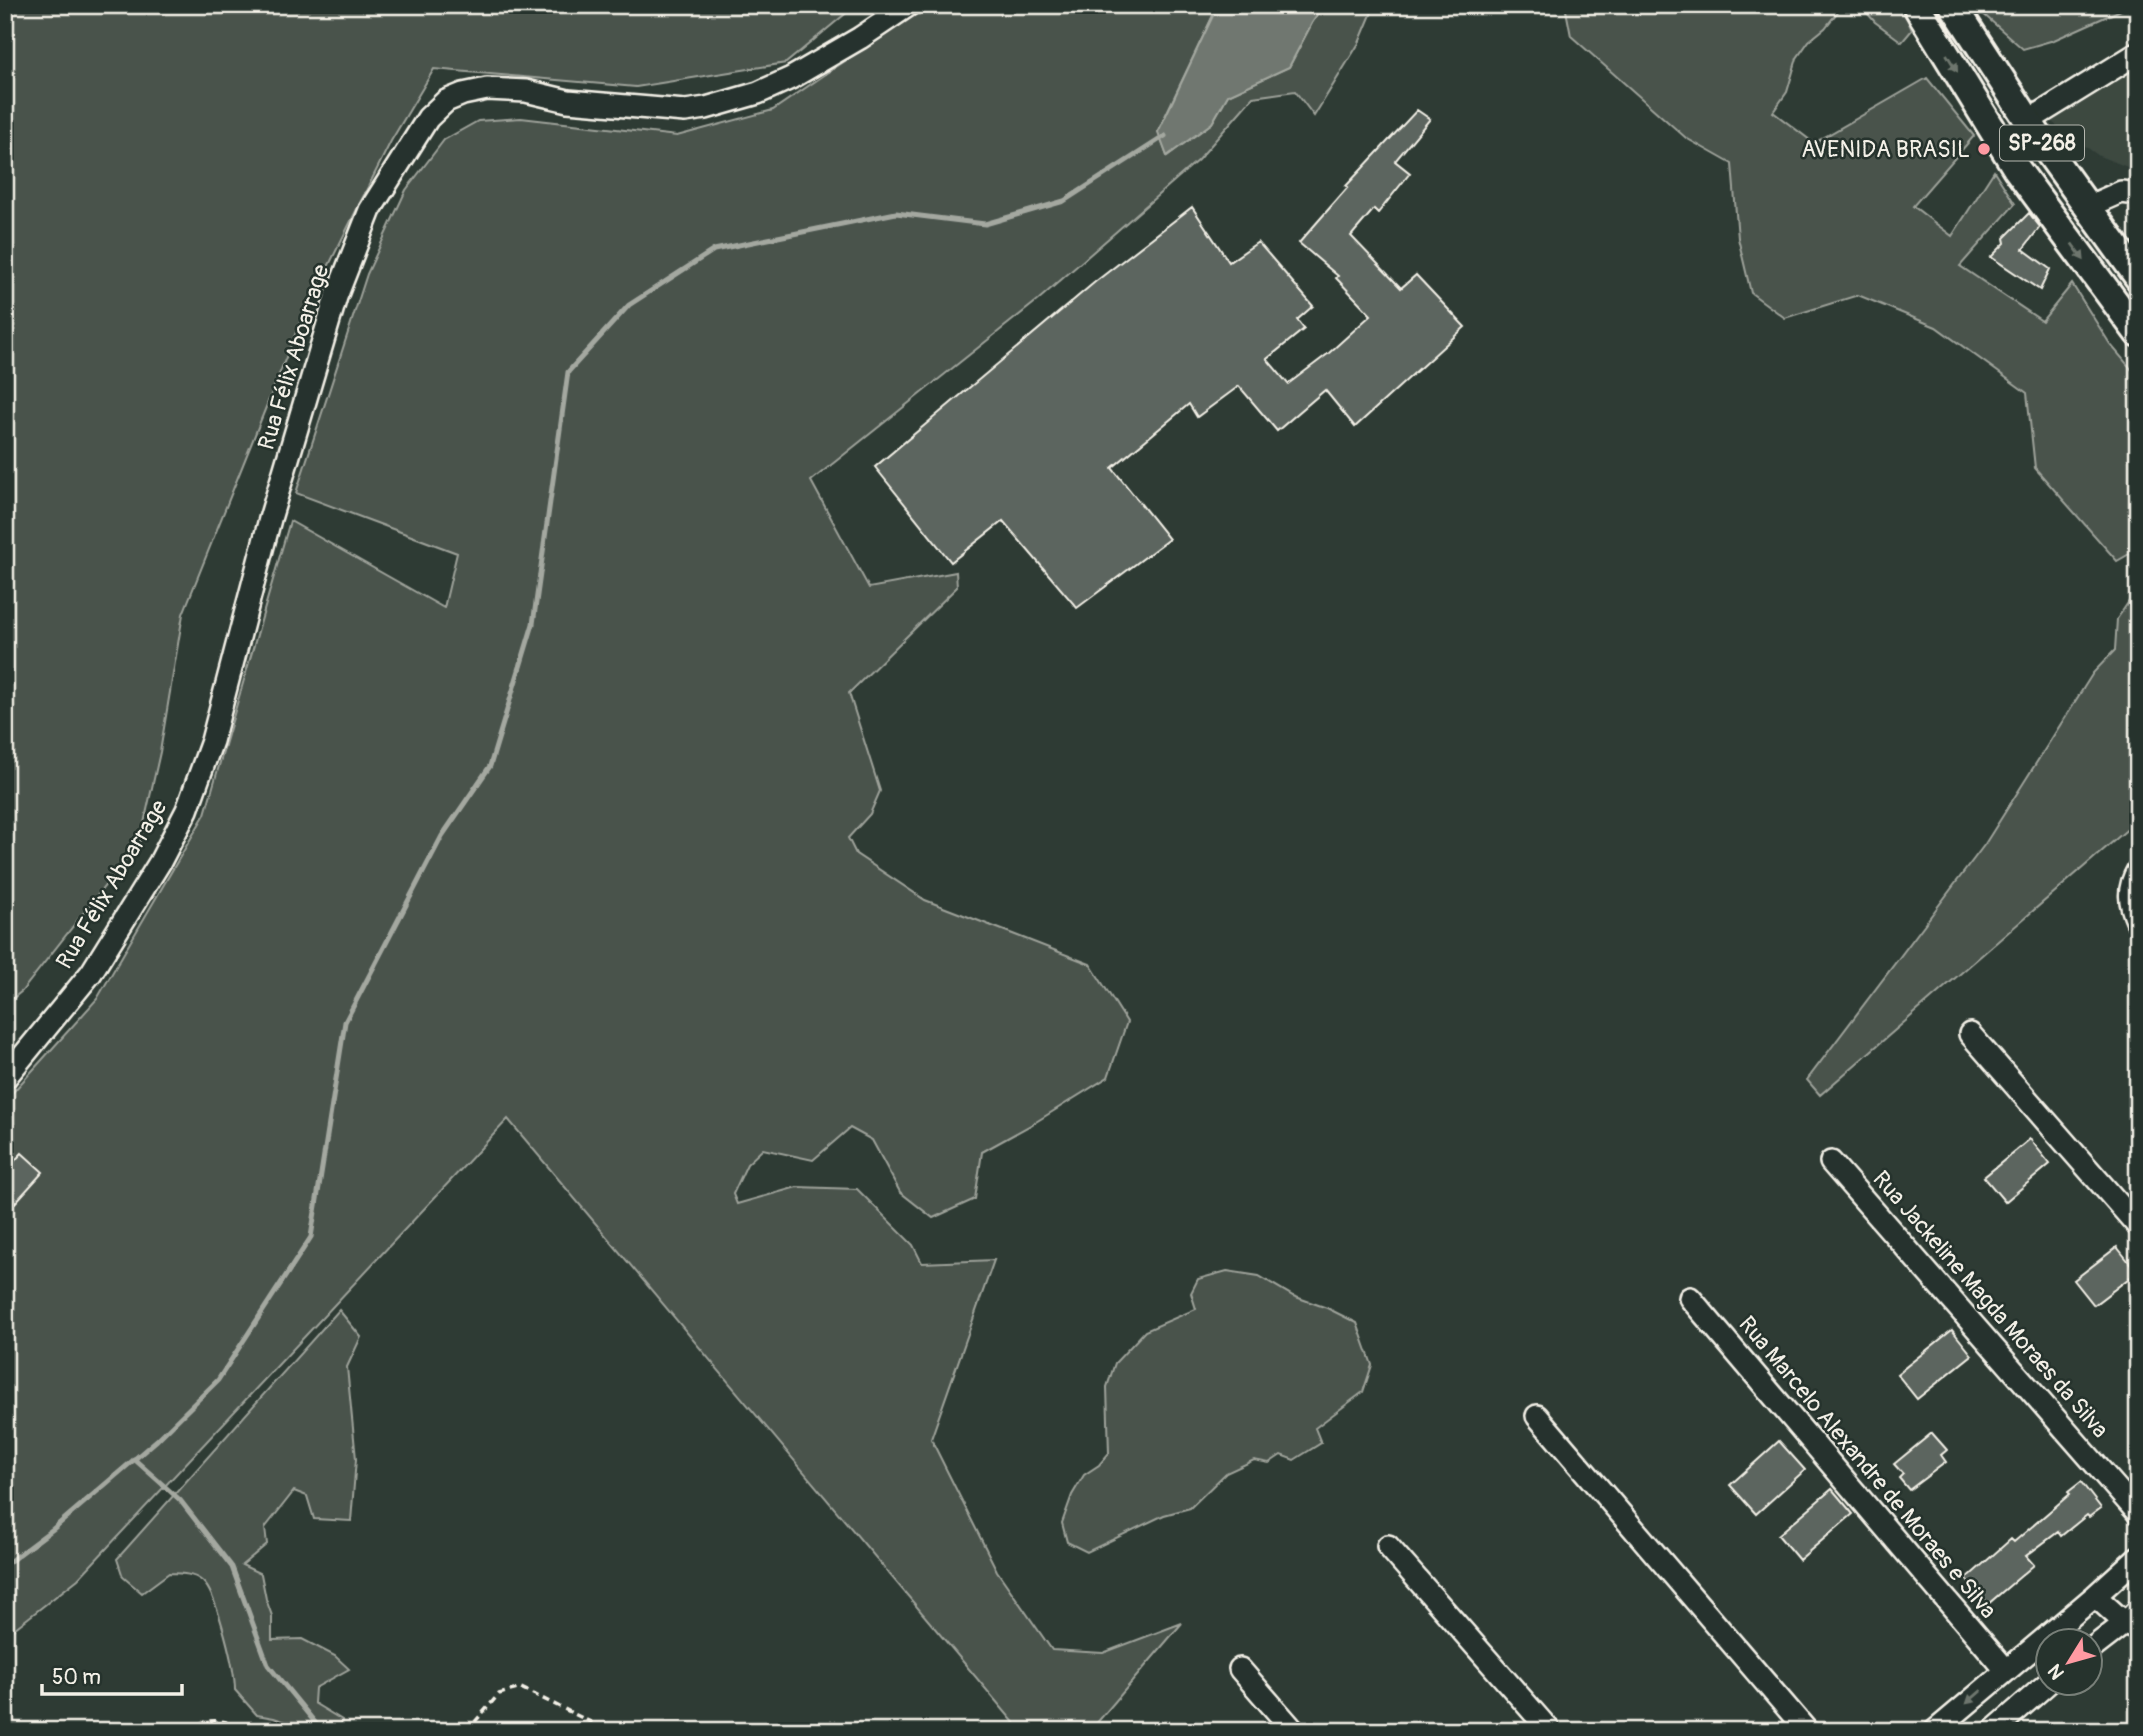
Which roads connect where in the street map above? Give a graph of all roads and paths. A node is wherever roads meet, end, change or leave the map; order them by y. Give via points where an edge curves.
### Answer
1 (909, 5) edge
2 (1916, 5) edge
3 (1953, 5) edge
4 (2138, 53) edge
5 (2028, 121) junction
6 (2138, 194) edge
7 (2087, 207) junction
8 (2138, 277) edge
9 (2138, 333) edge
10 (2138, 870) edge
11 (2138, 923) edge
12 (1970, 1034) dead end
13 (5, 1079) edge
14 (1831, 1162) dead end
15 (2138, 1226) edge
16 (1690, 1298) dead end
17 (1537, 1416) dead end
18 (2138, 1513) edge
19 (1388, 1546) dead end
20 (2138, 1557) edge
21 (2095, 1596) junction
22 (2134, 1621) edge
23 (2104, 1641) edge
24 (1240, 1669) dead end
25 (2006, 1670) junction
26 (2035, 1695) edge
27 (188, 1731) edge
28 (228, 1731) edge
29 (467, 1731) edge
30 (609, 1731) edge
31 (1294, 1731) edge
32 (1550, 1731) edge
33 (1807, 1731) edge
34 (1935, 1731) edge
35 (1993, 1731) edge

1 - 13 street, Rua Félix Aboarrage via 791,78 706,108 685,111 568,101 526,91 487,89 446,101 428,118 370,210 336,297 270,519 212,741 187,810 90,973
2 -> 9 main road, SP-268 via 2016,168
3 - 5 main road, SP-268
4 - 5 street
5 - 7 main road, SP-268
6 - 7 street via 2121,192
7 - 8 main road, SP-268
10 - 11 street via 2130,883 2129,902
12 - 15 street
14 - 18 street, Rua Jackeline Magda Moraes da Silva
16 - 25 street, Rua Marcelo Alexandre de Moraes e Silva
17 - 33 street
19 - 32 street
20 - 21 street
21 - 22 street
21 - 25 street
22 - 23 street
24 - 31 street
25 -> 34 street
26 - 35 street
27 - 28 path via 210,1719 226,1722
29 - 30 path via 499,1694 521,1688

